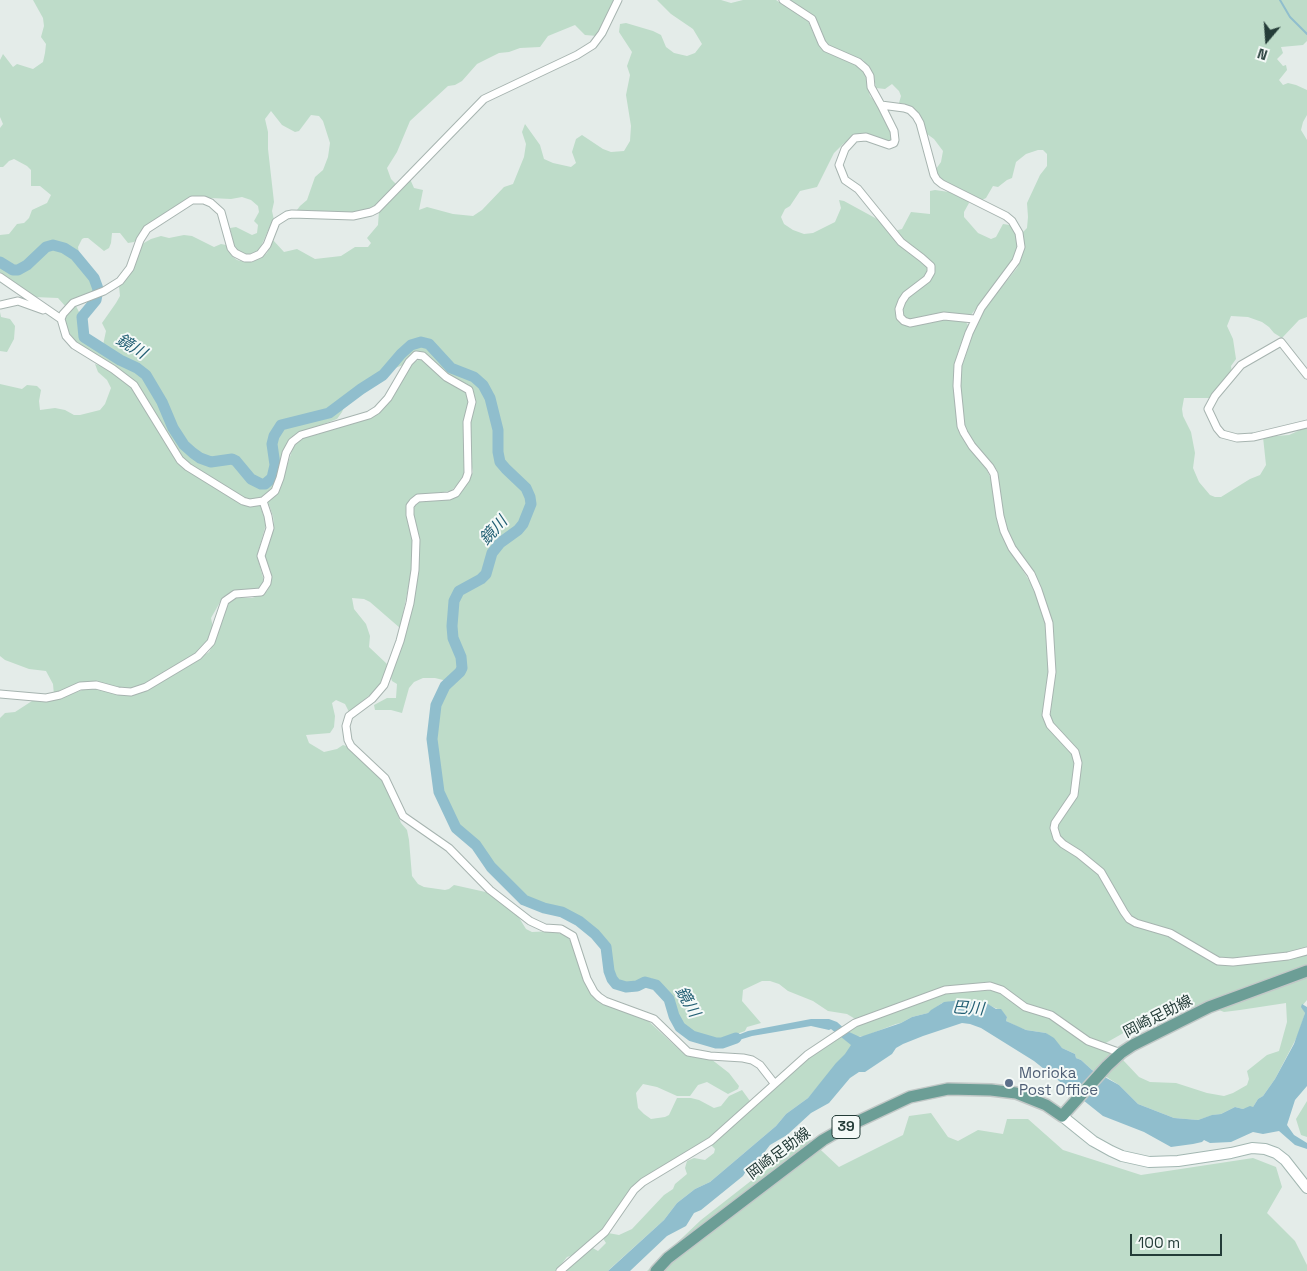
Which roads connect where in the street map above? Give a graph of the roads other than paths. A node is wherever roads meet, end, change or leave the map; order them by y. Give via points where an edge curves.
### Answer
1 (618, 0) edge
2 (783, 0) edge
3 (881, 105) junction
4 (0, 277) edge
5 (0, 305) edge
6 (61, 320) junction
7 (974, 320) junction
8 (1307, 376) edge
9 (1307, 424) edge
10 (263, 501) junction
11 (0, 694) edge
12 (1307, 951) edge
13 (1307, 971) edge
14 (1121, 1053) junction
15 (774, 1083) junction
16 (1065, 1113) junction
17 (1307, 1188) edge
18 (560, 1271) edge
19 (656, 1271) edge

1 - 6 street via 602,34 592,45 484,99 377,209 353,216 292,214 276,222 260,254 245,258 231,248 221,212 204,200 192,200 147,229 130,268 114,286 73,303
2 - 3 street via 812,19 826,48 866,69
3 - 7 street via 904,108 916,116 937,180 1006,216 1019,233 1021,247 1016,261
3 - 7 street via 894,130 894,143 889,145 866,137 855,138 845,149 839,165 844,180 858,190 900,242 931,266 927,279 902,301 900,317 910,324 944,316
4 - 6 street
5 - 6 street via 18,302 46,311
6 - 10 street via 66,336 74,345 134,385 174,453 188,467 242,501
7 - 12 street via 958,365 961,426 994,474 1004,531 1031,574 1046,610 1052,672 1046,715 1050,725 1075,752 1078,763 1074,795 1055,823 1057,838 1101,872 1129,918 1170,933 1218,961 1288,956
8 - 9 street via 1281,342 1241,365 1208,409 1222,434 1237,438
10 - 11 street via 270,528 261,556 267,583 261,592 236,594 225,601 211,642 198,656 146,687 131,692 96,685 80,686 53,698
10 - 15 street via 278,486 292,442 301,435 377,410 416,355 423,356 446,377 469,390 472,402 467,422 466,479 456,493 418,498 410,506 416,540 415,570 400,641 384,685 349,716 346,726 348,740 385,778 402,816 449,848 490,890 530,921 545,928 561,929 573,936 587,979 599,997 654,1019 688,1052 752,1060
13 - 14 main road, 岡崎足助線 via 1209,1007
14 - 15 street via 1088,1041 1051,1015 1025,1007 1002,990 990,986 946,990 850,1026 807,1054
14 - 16 main road, 岡崎足助線
15 - 18 street via 711,1141 643,1182 605,1232
16 - 17 main road via 1093,1141 1122,1156 1149,1162 1265,1148 1285,1160
16 - 19 main road, 岡崎足助線 / 39 via 1016,1093 991,1090 948,1089 910,1098 823,1140 668,1258

